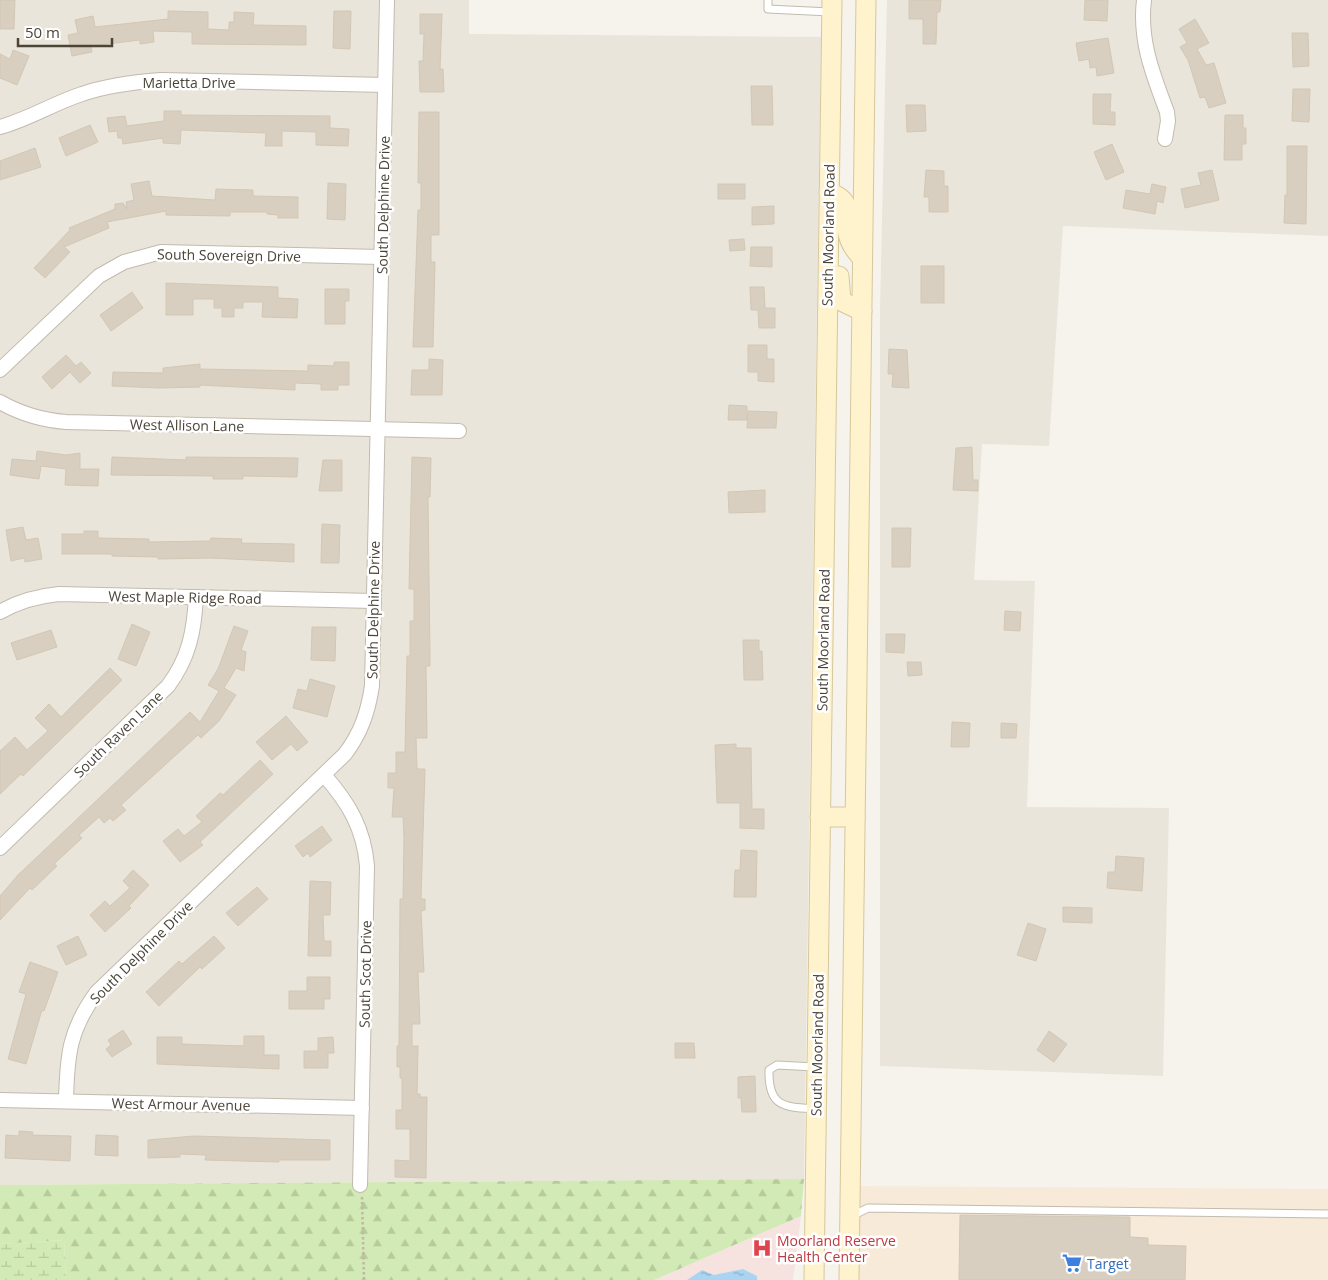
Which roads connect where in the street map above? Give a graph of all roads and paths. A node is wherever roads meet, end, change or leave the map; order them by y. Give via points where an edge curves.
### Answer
1 (388, 0) edge
2 (768, 0) edge
3 (866, 0) edge
4 (1144, 0) edge
5 (832, 6) edge
6 (385, 85) junction
7 (0, 127) edge
8 (1165, 139) dead end
9 (829, 192) junction
10 (828, 242) junction
11 (381, 257) junction
12 (862, 258) junction
13 (862, 311) junction
14 (0, 370) edge
15 (0, 402) edge
16 (378, 429) junction
17 (459, 431) dead end
18 (196, 597) junction
19 (374, 601) junction
20 (0, 612) edge
21 (324, 776) junction
22 (820, 817) junction
23 (854, 817) junction
24 (0, 848) edge
25 (817, 1067) junction
26 (0, 1100) edge
27 (66, 1101) junction
28 (362, 1108) junction
29 (816, 1109) junction
30 (360, 1185) joint
31 (1328, 1214) edge
32 (849, 1218) junction
33 (364, 1280) edge
34 (814, 1280) edge
35 (849, 1280) edge

1 - 6 street, South Delphine Drive
2 - 5 lane via 768,9
3 - 12 main road
4 - 8 street via 1143,29 1147,55 1167,112
5 - 9 main road, South Moorland Road
6 - 7 street, Marietta Drive via 139,82 82,94
6 - 11 street, South Delphine Drive
9 - 10 main road, South Moorland Road
9 - 12 main road via 846,202 848,234
10 - 13 main road via 840,278 841,301
10 - 22 main road, South Moorland Road
11 - 14 street, South Sovereign Drive via 148,254 124,262 99,276
11 - 16 street, South Delphine Drive
12 - 13 main road
13 - 23 main road
15 - 16 street, West Allison Lane via 22,414 66,422
16 - 17 street, West Allison Lane
16 - 19 street, South Delphine Drive
18 - 19 street, West Maple Ridge Road
18 - 20 street, West Maple Ridge Road via 41,596
18 - 24 street, South Raven Lane via 192,638 178,672 168,686
19 - 21 street, South Delphine Drive via 369,706 356,740
21 - 27 street, South Delphine Drive via 97,992 84,1009 70,1044
21 - 28 street, South Scot Drive via 350,808 361,828 366,847
22 - 23 main road
22 - 25 main road, South Moorland Road
23 - 32 main road
25 - 29 main road, South Moorland Road
25 - 29 lane via 777,1065 769,1070 768,1080 774,1099 780,1105
26 - 27 street, West Armour Avenue
27 - 28 street, West Armour Avenue
28 - 30 street, South Scot Drive
29 - 34 main road, South Moorland Road
30 - 33 path
31 - 32 lane via 868,1208
32 - 35 main road

